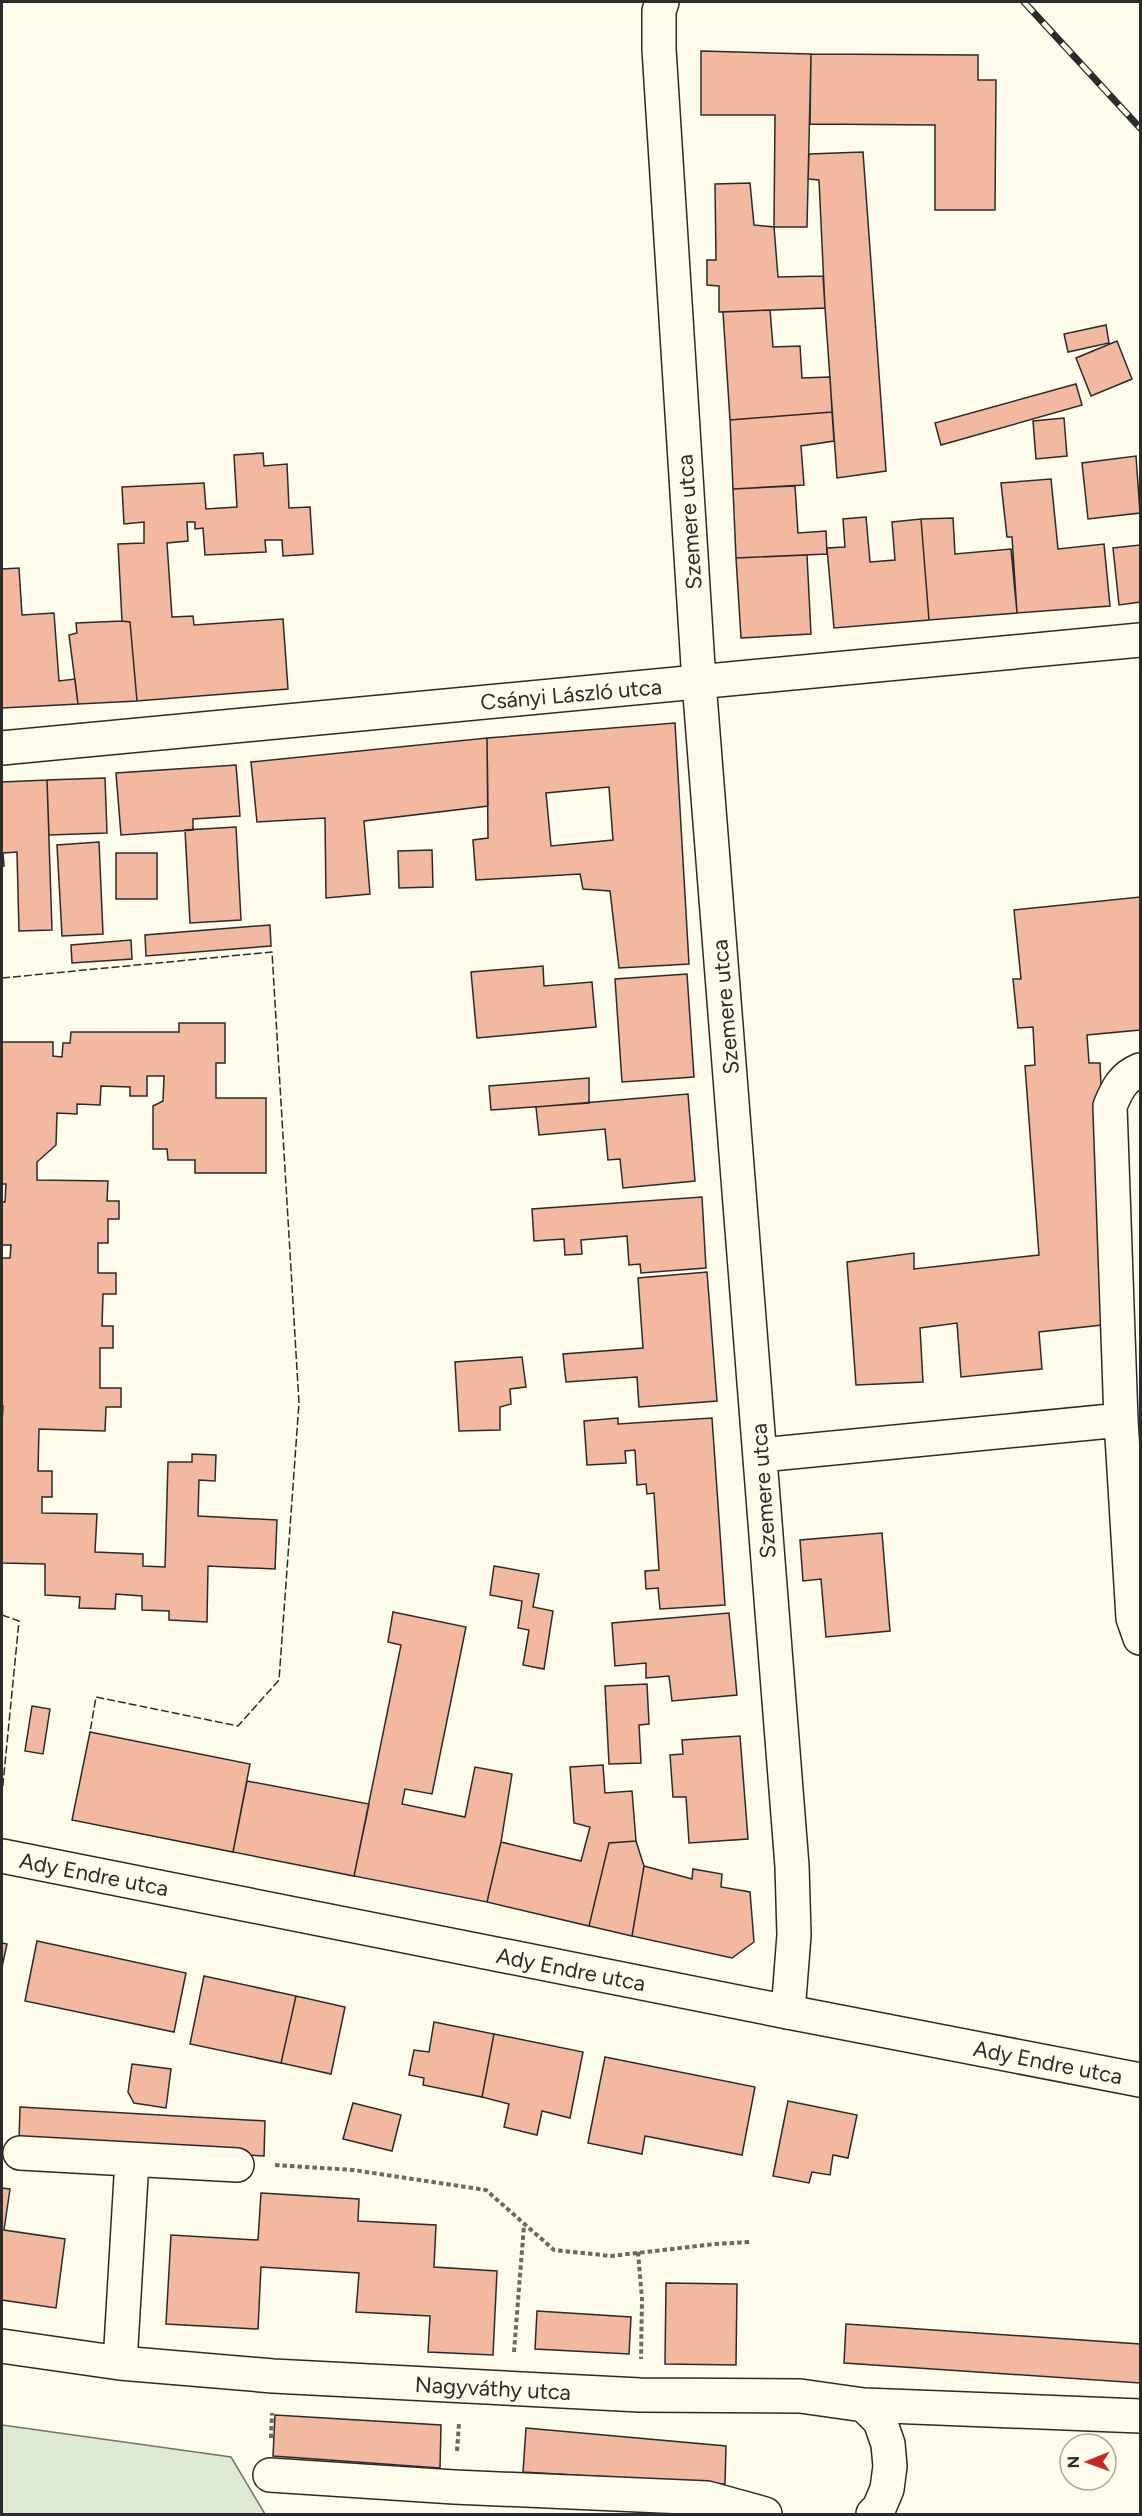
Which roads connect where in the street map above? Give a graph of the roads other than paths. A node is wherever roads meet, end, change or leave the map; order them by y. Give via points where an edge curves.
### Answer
1 (662, 2) edge
2 (1140, 640) edge
3 (699, 682) junction
4 (2, 748) edge
5 (1140, 1070) edge
6 (1121, 1420) junction
7 (761, 1455) junction
8 (1140, 1638) edge
9 (2, 1856) edge
10 (788, 2012) junction
11 (1140, 2080) edge
12 (20, 2153) dead end
13 (132, 2160) junction
14 (250, 2164) road end
15 (2, 2346) edge
16 (120, 2363) junction
17 (864, 2405) junction
18 (1140, 2416) edge
19 (270, 2475) road end
20 (765, 2514) edge
21 (873, 2514) edge

1 - 3 street, Szemere utca via 658,49
2 - 3 street, Csányi László utca
3 - 4 street, Csányi László utca
3 - 7 street, Szemere utca
5 - 6 street via 1128,1075 1110,1106
6 - 7 street
6 - 8 street via 1133,1618
7 - 10 street, Szemere utca via 792,1866 794,1935
9 - 10 street, Ady Endre utca
10 - 11 street, Ady Endre utca
12 - 13 street
13 - 14 street
13 - 16 street
15 - 16 street, Nagyváthy utca
16 - 17 street, Nagyváthy utca via 512,2389 800,2396
17 - 18 street, Nagyváthy utca
17 - 21 street via 880,2421 890,2466 887,2489
19 - 20 street via 707,2498

